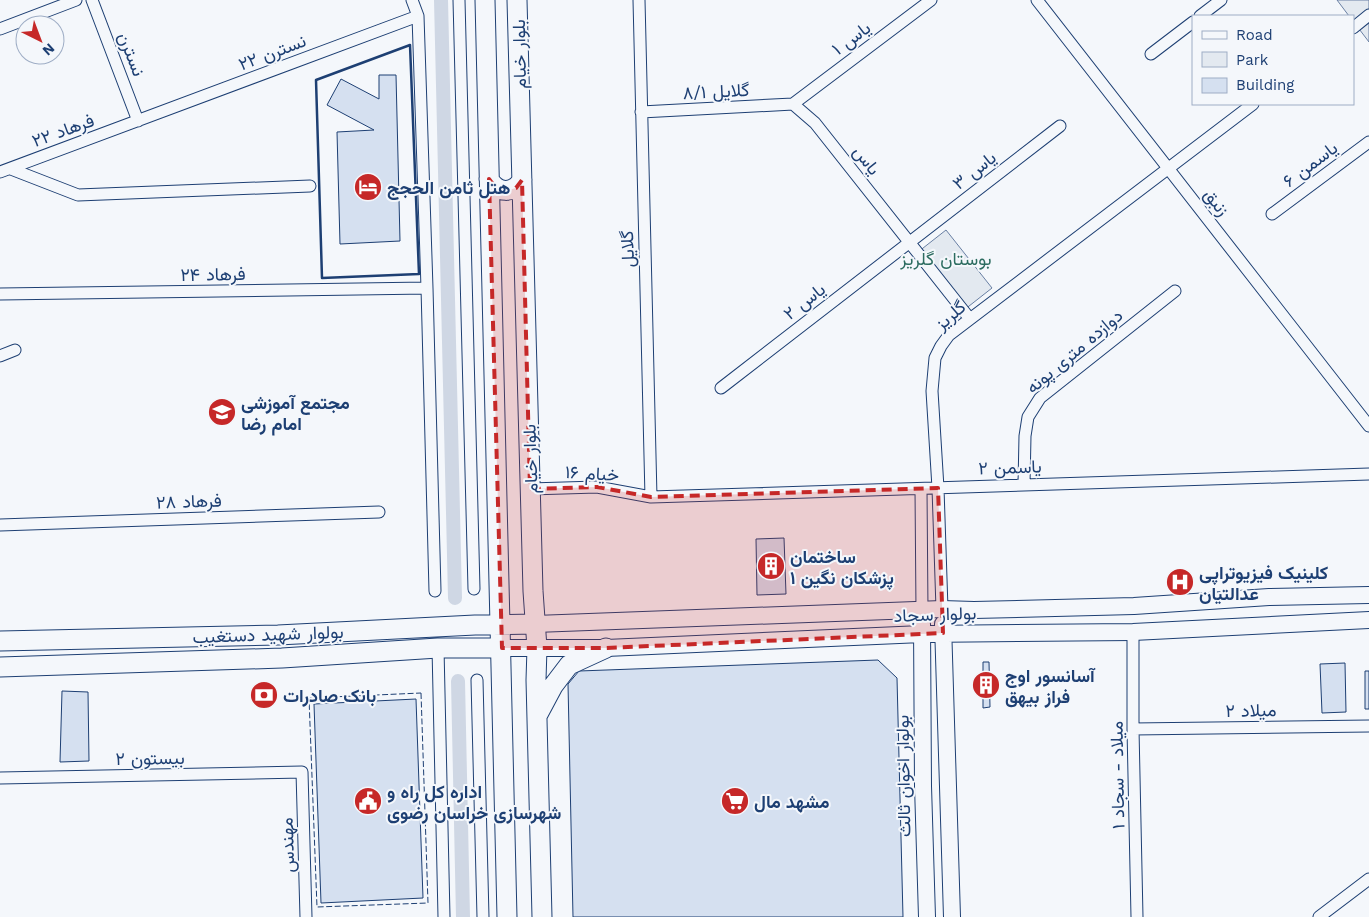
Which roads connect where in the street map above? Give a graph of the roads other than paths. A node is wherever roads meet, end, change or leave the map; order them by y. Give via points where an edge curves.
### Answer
1 (76, 0) edge
2 (92, 0) edge
3 (412, 0) edge
4 (459, 0) edge
5 (485, 0) edge
6 (517, 0) edge
7 (638, 0) edge
8 (931, 0) edge
9 (1037, 0) edge
10 (1222, 0) edge
11 (1201, 15) edge
12 (1369, 15) edge
13 (418, 16) junction
14 (1192, 23) edge
15 (1354, 27) edge
16 (0, 29) edge
17 (1151, 54) dead end
18 (793, 104) junction
19 (1252, 105) edge
20 (641, 112) junction
21 (138, 121) junction
22 (1060, 126) dead end
23 (1369, 142) edge
24 (1169, 168) junction
25 (5, 170) edge
26 (490, 179) junction
27 (522, 180) junction
28 (310, 186) dead end
29 (1272, 214) dead end
30 (909, 242) junction
31 (427, 288) junction
32 (1175, 290) dead end
33 (0, 294) edge
34 (970, 319) junction
35 (16, 350) dead end
36 (0, 356) edge
37 (721, 388) dead end
38 (1369, 426) edge
39 (1369, 474) edge
40 (1024, 484) junction
41 (921, 488) junction
42 (938, 488) junction
43 (530, 489) junction
44 (651, 497) junction
45 (379, 512) dead end
46 (0, 525) edge
47 (474, 590) dead end
48 (435, 591) dead end
49 (1369, 595) edge
50 (942, 610) junction
51 (922, 611) junction
52 (1369, 620) edge
53 (500, 624) junction
54 (535, 624) junction
55 (1133, 632) junction
56 (943, 633) junction
57 (922, 634) junction
58 (0, 641) edge
59 (438, 648) junction
60 (502, 648) junction
61 (537, 648) junction
62 (606, 648) junction
63 (0, 667) edge
64 (477, 680) dead end
65 (537, 717) junction
66 (1369, 726) edge
67 (1133, 729) junction
68 (302, 772) joint
69 (0, 778) edge
70 (1369, 879) edge
71 (306, 917) edge
72 (444, 917) edge
73 (483, 917) edge
74 (507, 917) edge
75 (542, 917) edge
76 (927, 917) edge
77 (952, 917) edge
78 (1137, 917) edge
79 (1319, 917) edge

1 - 16 street
2 - 21 street, نسترن
3 - 13 street
4 - 47 street
5 - 26 main road, بلوار خیام
6 - 27 main road, بلوار خیام
7 - 20 street, گلایل
8 - 18 street, یاس ۱
9 - 24 street, زنبق
10 - 11 street
12 - 15 street
13 - 21 street, نسترن ۲۲
13 - 31 street
14 - 17 street
18 - 20 street, گلایل ۸/۱
18 - 30 street, یاس via 815,123
19 - 24 street, گلریز
20 - 44 street, گلایل
21 - 25 street, فرهاد ۲۲
22 - 30 street, یاس ۳
23 - 29 street, یاسمن ۶
24 - 34 street, گلریز
24 - 38 street, زنبق
25 - 28 street via 78,195
26 - 27 main road via 495,188 506,191 516,188
26 - 53 main road, بلوار خیام
27 - 43 main road, بلوار خیام
30 - 34 street, یاس
30 - 37 street, یاس ۲
31 - 33 street, فرهاد ۲۴
31 - 48 street
32 - 40 street, دوازده متری پونه via 1040,398 1028,417
34 - 42 street, گلریز via 949,335 935,358 932,391
35 - 36 street
39 - 40 street, یاسمن ۲
40 - 42 street, یاسمن ۲
41 - 42 street, یاسمن ۲
41 - 44 street, یاسمن ۲
41 - 51 street
42 - 50 street, گلریز
43 - 44 street, خیام ۱۶ via 597,487
43 - 54 main road, بلوار خیام
45 - 46 street, فرهاد ۲۸
49 - 50 main road, بولوار سجاد
50 - 51 main road, بولوار سجاد
50 - 56 main road
51 - 54 main road, بولوار سجاد
51 - 57 main road, بولوار اخوان ثالث
52 - 55 main road, بولوار سجاد
53 - 54 main road, بولوار شهید دستغیب
53 - 58 main road, بولوار شهید دستغیب via 278,635
53 - 60 main road, بلوار خیام
54 - 61 main road, بلوار خیام
55 - 56 main road, بولوار سجاد
55 - 67 street, میلاد - سجاد ۱
56 - 57 main road, بولوار سجاد
56 - 77 main road
57 - 62 main road, بولوار سجاد
57 - 76 main road, بولوار اخوان ثالث
59 - 60 main road, بولوار شهید دستغیب
59 - 63 main road, بولوار شهید دستغیب via 282,658
59 - 72 street
60 - 61 main road, بولوار سجاد
60 - 74 main road, بلوار خیام
61 - 62 main road, بولوار سجاد
61 - 65 main road, بلوار خیام
62 - 65 main road via 569,665 553,686
64 - 73 street
65 - 75 main road, بلوار خیام
66 - 67 street, میلاد ۲
67 - 78 street, میلاد - سجاد ۱
68 - 69 street, بیستون ۲
68 - 71 street, مهندس
70 - 79 street

